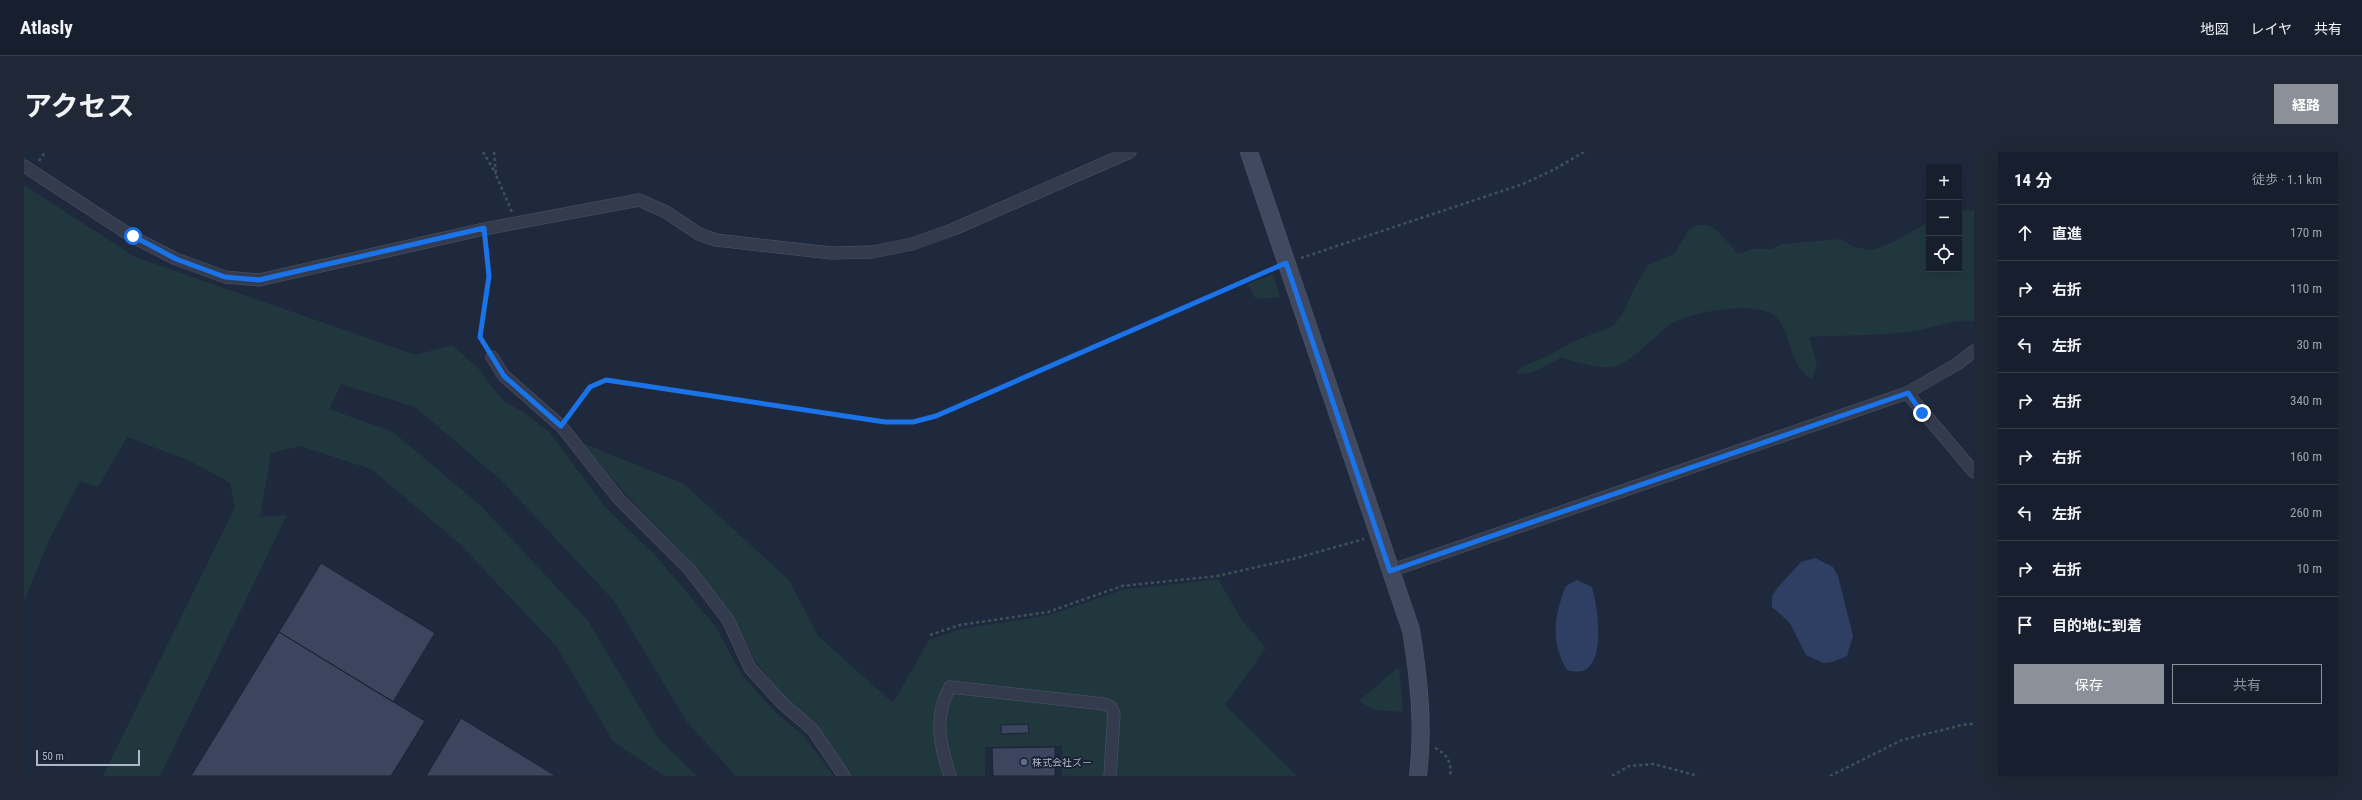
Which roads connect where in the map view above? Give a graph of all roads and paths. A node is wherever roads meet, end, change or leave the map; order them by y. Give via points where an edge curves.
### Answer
1 (484, 152) edge
2 (494, 152) edge
3 (1130, 152) edge
4 (1249, 152) edge
5 (1584, 152) edge
6 (24, 166) edge
7 (496, 175) junction
8 (517, 222) junction
9 (484, 228) junction
10 (1286, 263) junction
11 (1974, 351) edge
12 (492, 357) joint
13 (1908, 393) junction
14 (561, 426) junction
15 (1974, 472) edge
16 (1378, 535) junction
17 (1390, 571) junction
18 (930, 635) dead end
19 (1974, 724) edge
20 (1422, 742) junction
21 (844, 776) edge
22 (950, 776) edge
23 (1110, 776) edge
24 (1418, 776) edge
25 (1450, 776) edge
26 (1612, 776) edge
27 (1698, 776) edge
28 (1830, 776) edge

1 - 7 path
2 - 7 path
3 - 8 street via 954,229 912,244 872,252 831,253 716,240 699,234 666,212 639,200
4 - 10 street
5 - 10 path via 1523,184
6 - 9 street via 133,236 176,259 225,277 259,280
7 - 8 path
8 - 9 street
9 - 12 path via 489,276 480,337
10 - 14 path via 936,416 913,422 885,422 606,380 590,387
10 - 16 street
11 - 13 street
12 - 14 street via 504,376 518,390
13 - 15 street
13 - 17 street
14 - 21 street via 619,499 689,569 728,620 750,668 782,703 813,730
16 - 17 street
16 - 18 path via 1293,559 1217,576 1122,586 1048,612 960,625
17 - 20 street via 1411,630 1418,675
19 - 28 path via 1902,740
20 - 24 street
20 - 25 path via 1446,754 1450,762
22 - 23 street via 938,734 939,715 950,687 1104,704 1111,707 1114,714
26 - 27 path via 1630,766 1654,764

